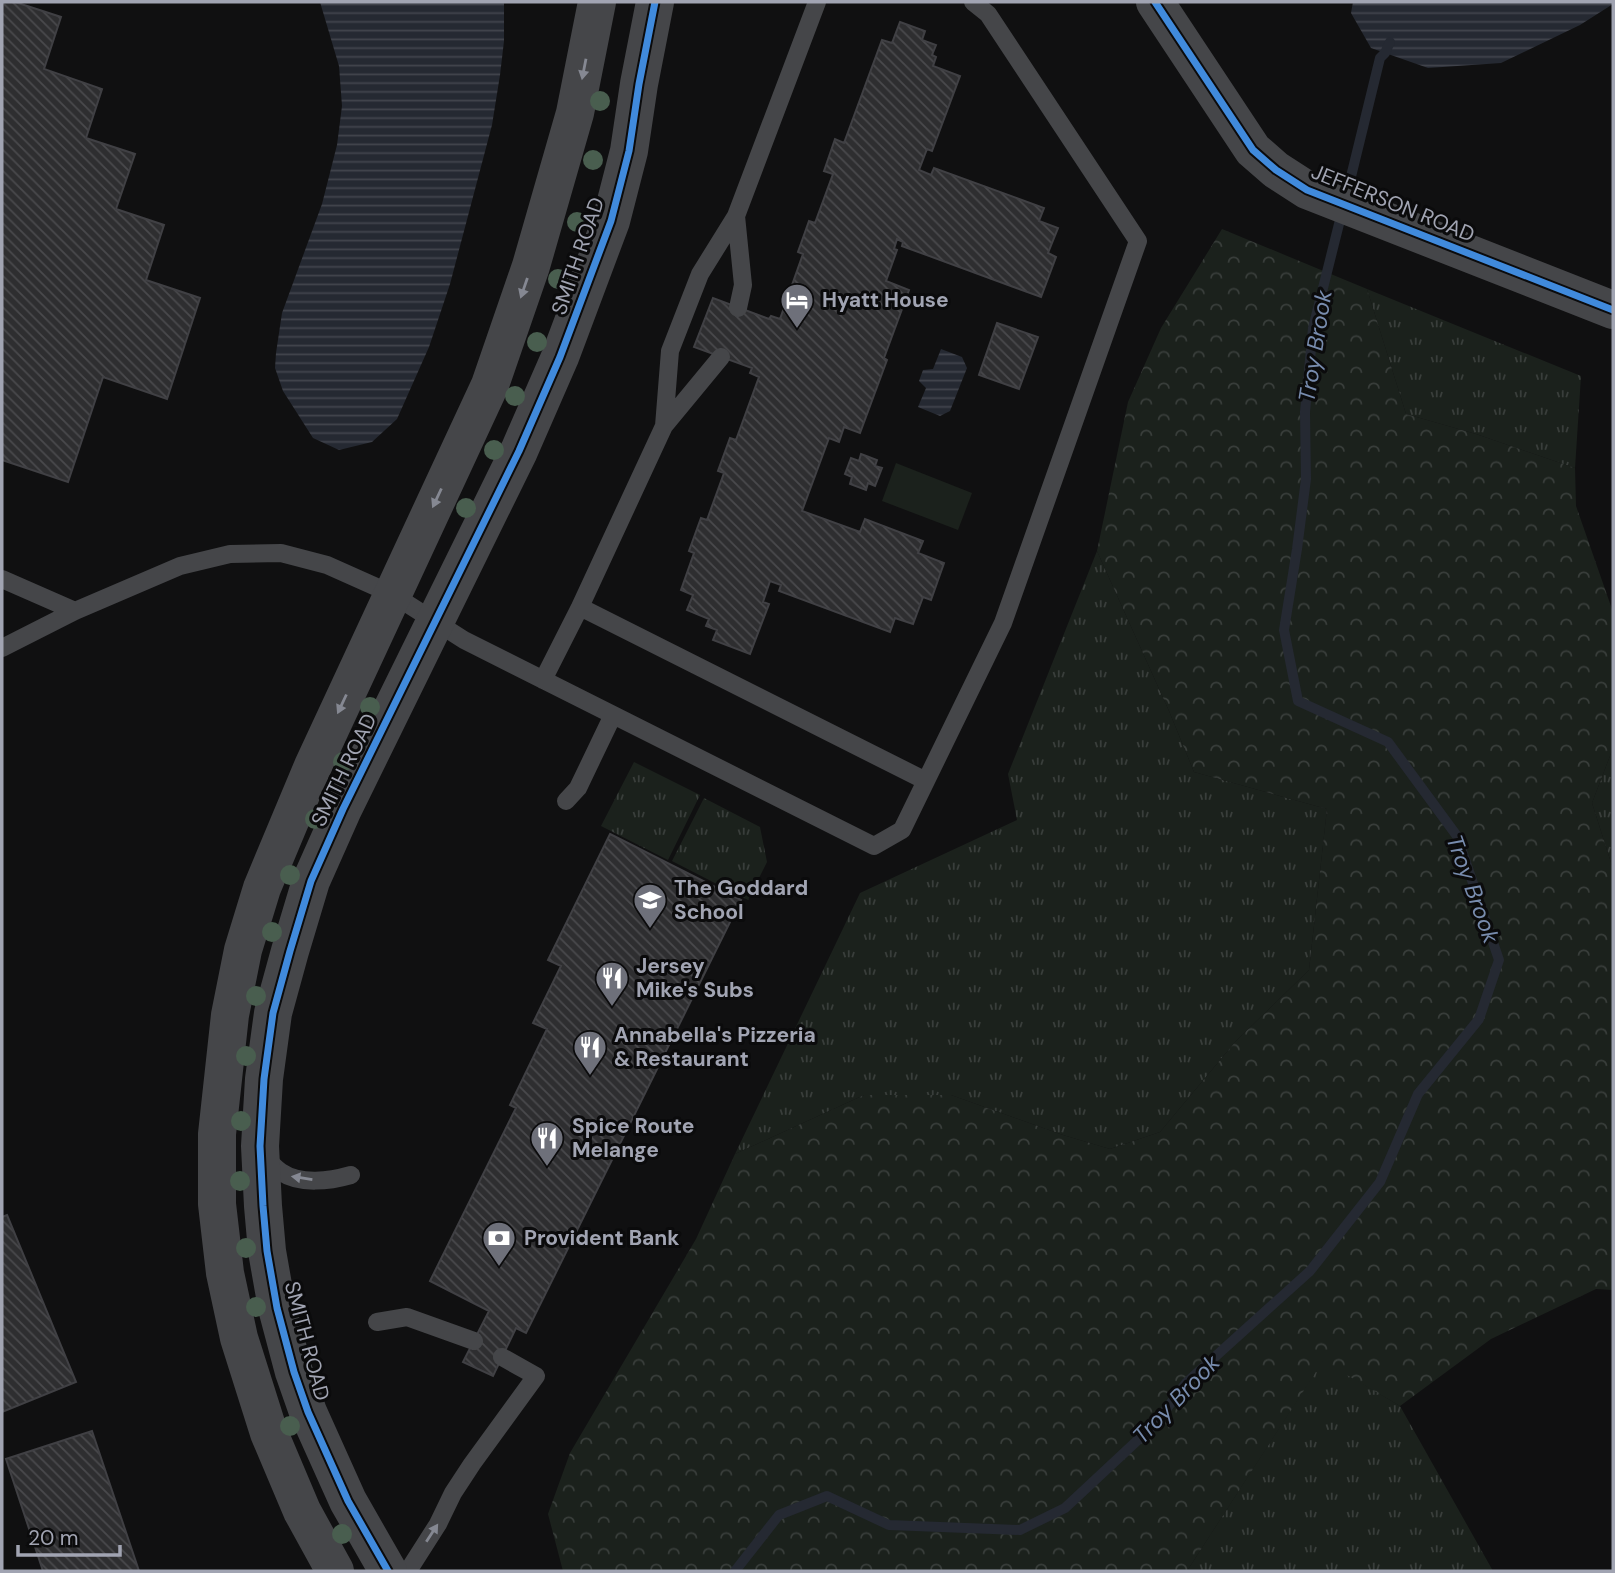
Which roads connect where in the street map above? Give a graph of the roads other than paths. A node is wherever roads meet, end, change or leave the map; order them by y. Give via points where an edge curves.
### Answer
1 (597, 2) edge
2 (655, 2) edge
3 (817, 2) edge
4 (973, 2) edge
5 (1155, 2) edge
6 (736, 216) junction
7 (738, 308) dead end
8 (1613, 310) edge
9 (721, 357) dead end
10 (664, 426) junction
11 (2, 579) edge
12 (392, 594) junction
13 (580, 607) junction
14 (75, 611) junction
15 (435, 623) junction
16 (2, 648) edge
17 (543, 680) junction
18 (613, 715) junction
19 (926, 781) junction
20 (566, 801) dead end
21 (260, 1154) junction
22 (351, 1175) dead end
23 (377, 1322) dead end
24 (474, 1341) dead end
25 (502, 1357) dead end
26 (335, 1571) edge
27 (388, 1571) edge
28 (408, 1571) edge

1 -> 12 street, SMITH ROAD via 575,113 490,386
2 - 15 street, SMITH ROAD via 629,152 611,221 519,451
3 - 6 lane
4 - 19 lane via 988,14 1138,241 1003,623
5 - 8 street, JEFFERSON ROAD via 1253,150 1276,170 1307,190
6 - 7 lane via 743,285
6 - 10 lane via 700,274 670,351
9 - 10 lane
10 - 13 lane
11 - 14 lane
12 - 14 lane via 327,565 281,553 230,554 180,566
12 - 15 lane
12 -> 26 street, SMITH ROAD via 262,888 230,1015 217,1134 217,1204 239,1338 269,1433 302,1511
13 - 17 lane
13 - 19 lane
14 - 16 lane
15 - 17 lane
15 - 21 street, SMITH ROAD via 312,881 273,1013
17 - 18 lane
18 - 19 lane via 874,846 902,830
18 - 20 lane via 578,788
22 -> 21 lane via 302,1180 283,1173
21 - 27 street, SMITH ROAD via 267,1251 294,1372 348,1501
23 - 24 lane via 407,1317
28 -> 25 lane via 472,1464 536,1376

